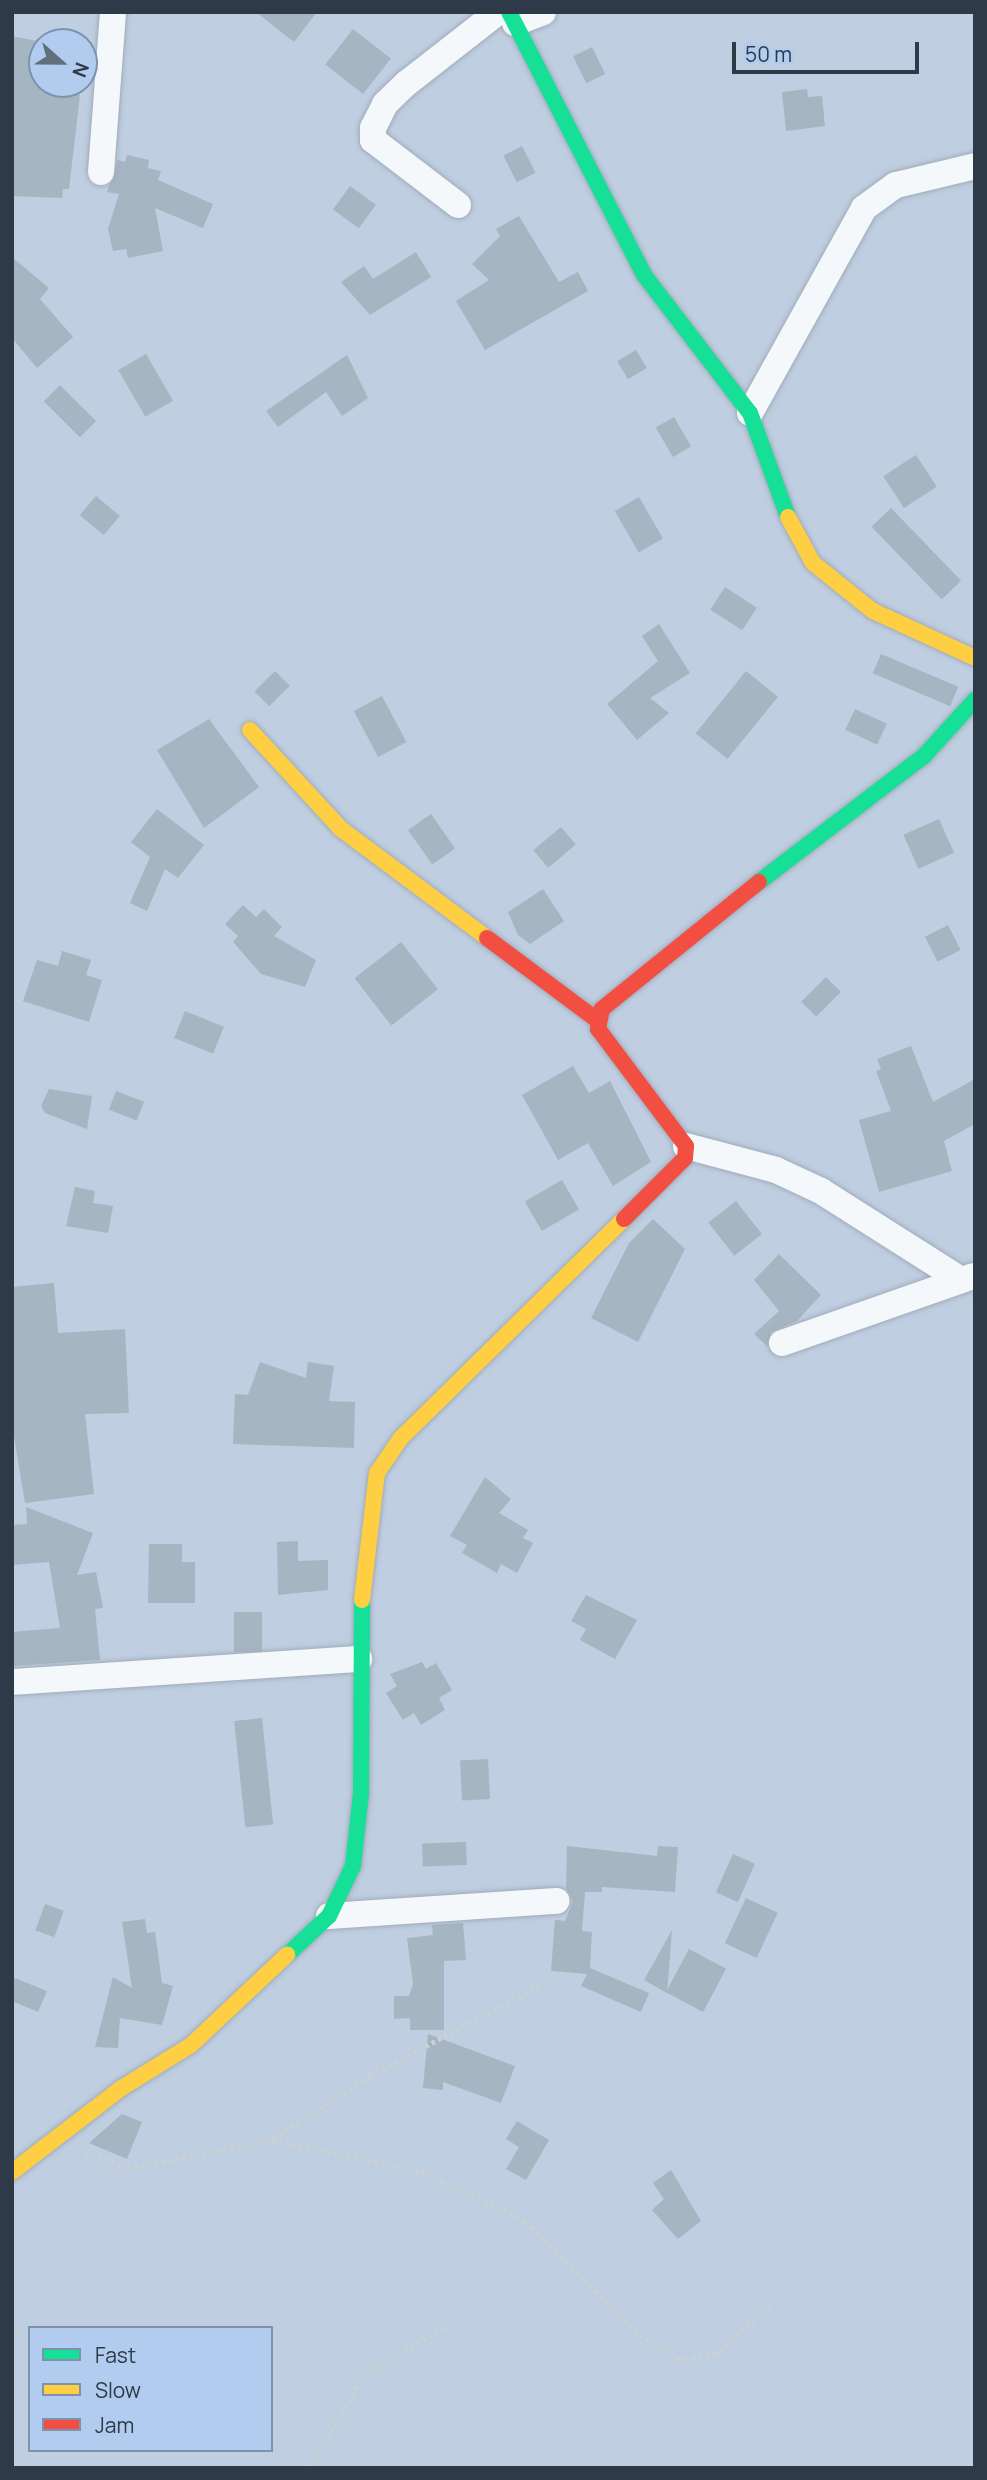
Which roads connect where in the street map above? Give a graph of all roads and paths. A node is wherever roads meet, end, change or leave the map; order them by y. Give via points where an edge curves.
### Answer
1 (543, 12) edge
2 (115, 14) edge
3 (507, 16) edge
4 (975, 166) edge
5 (101, 172) dead end
6 (458, 205) dead end
7 (750, 413) junction
8 (975, 658) edge
9 (975, 700) edge
10 (250, 730) dead end
11 (597, 1020) junction
12 (686, 1146) junction
13 (968, 1278) edge
14 (782, 1343) dead end
15 (359, 1659) junction
16 (12, 1682) edge
17 (557, 1901) dead end
18 (329, 1916) junction
19 (551, 1979) dead end
20 (48, 2140) junction
21 (272, 2140) junction
22 (12, 2172) edge
23 (772, 2304) dead end
24 (446, 2326) dead end
25 (310, 2468) edge

1 - 3 street
2 - 5 street
3 - 6 street via 399,90 373,128 383,149
3 - 7 street via 644,275
4 - 7 street via 896,185 864,208
7 - 8 street via 780,503 813,563 873,611
9 - 11 street via 924,756 618,990
10 - 11 street via 341,829
11 - 12 street
12 - 13 street via 776,1170 821,1191
12 - 15 street via 680,1169 401,1438 377,1473 362,1564
13 - 14 street
15 - 16 street
15 - 18 street via 358,1830 353,1866
17 - 18 street
18 - 20 street via 191,2045
19 - 21 path via 370,2076
20 - 21 path via 127,2168
20 - 22 street
21 - 23 path via 421,2172 498,2204 526,2221 658,2351 678,2359 716,2355
24 - 25 path via 363,2376

